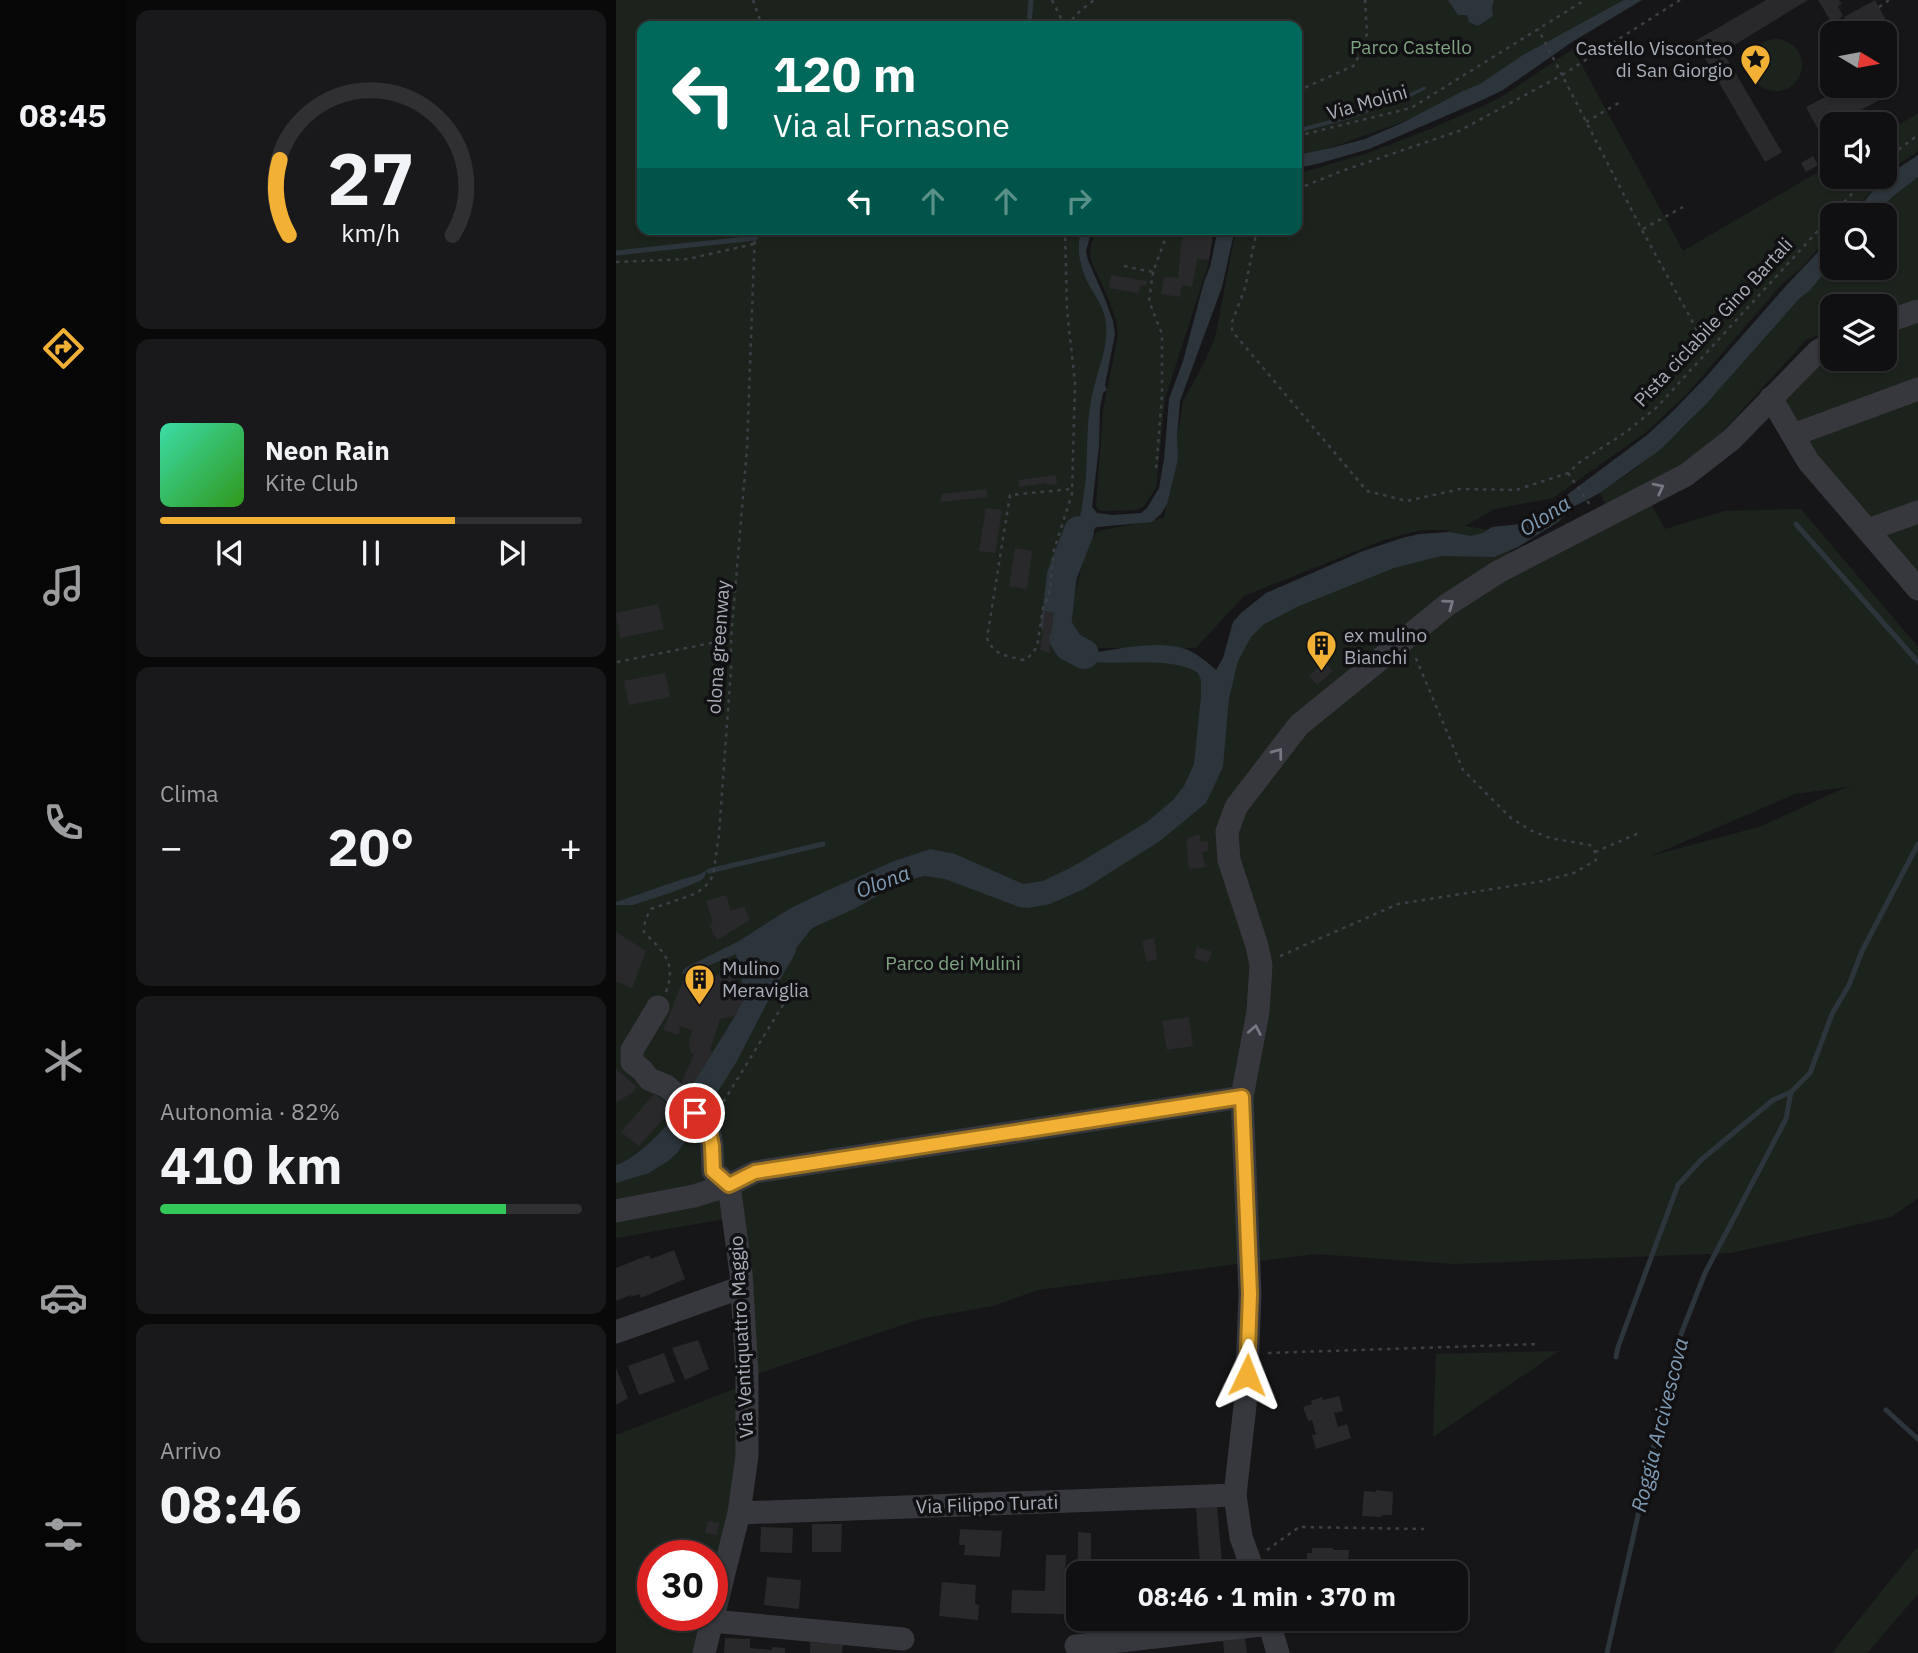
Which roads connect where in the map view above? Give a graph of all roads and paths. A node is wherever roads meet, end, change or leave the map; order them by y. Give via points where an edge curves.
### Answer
1 (753, 0) edge
2 (1052, 0) edge
3 (1094, 0) edge
4 (1365, 0) edge
5 (1585, 0) edge
6 (1680, 0) edge
7 (1889, 0) edge
8 (1879, 6) dead end
9 (760, 21) edge
10 (1063, 21) edge
11 (1071, 21) edge
12 (1538, 29) junction
13 (1562, 75) junction
14 (1302, 89) edge
15 (1622, 101) dead end
16 (1585, 122) junction
17 (1302, 135) edge
18 (1918, 135) edge
19 (1897, 151) edge
20 (1302, 187) edge
21 (1856, 189) edge
22 (1683, 207) dead end
23 (1642, 230) junction
24 (760, 235) edge
25 (1065, 235) edge
26 (1167, 235) edge
27 (1256, 235) edge
28 (755, 236) joint
29 (754, 244) junction
30 (616, 262) edge
31 (1124, 266) dead end
32 (1153, 272) junction
33 (1918, 311) edge
34 (1897, 317) edge
35 (1709, 350) junction
36 (1820, 350) edge
37 (1918, 389) edge
38 (1771, 398) junction
39 (1793, 435) junction
40 (1156, 471) dead end
41 (1568, 472) junction
42 (1072, 489) junction
43 (1918, 512) edge
44 (1595, 513) junction
45 (1868, 530) junction
46 (1918, 589) edge
47 (1408, 637) junction
48 (731, 639) junction
49 (617, 662) edge
50 (1639, 833) dead end
51 (1595, 852) junction
52 (1261, 965) junction
53 (797, 982) dead end
54 (658, 1007) joint
55 (1242, 1097) junction
56 (708, 1126) junction
57 (729, 1185) junction
58 (616, 1211) edge
59 (742, 1287) junction
60 (616, 1332) edge
61 (1539, 1344) dead end
62 (1248, 1353) junction
63 (1236, 1496) junction
64 (739, 1513) junction
65 (1424, 1529) dead end
66 (728, 1557) edge
67 (1249, 1561) edge
68 (1260, 1561) edge
69 (728, 1623) edge
70 (710, 1631) edge
71 (1197, 1631) edge
72 (1272, 1631) edge
73 (903, 1639) dead end
74 (1076, 1646) dead end
75 (704, 1653) edge
76 (1278, 1653) edge

1 - 9 path
2 - 10 path
3 - 11 path
4 - 14 path via 1367,34 1355,65
5 - 12 path, Via Molini
6 - 13 path
7 - 8 path
12 - 13 path
12 - 17 path, Via Molini via 1411,108
13 - 16 path
13 - 20 path via 1459,131
15 - 16 path
16 - 23 path
18 - 19 path
21 - 35 path, Pista ciclabile Gino Bartali
22 - 23 path
23 - 35 path
24 - 28 path
25 - 42 path via 1075,383
26 - 32 path
27 - 41 path, Pista ciclabile Gino Bartali via 1232,331 1367,491 1407,501 1460,489 1516,490
28 - 29 path, olona greenway
29 - 30 path via 688,259
29 - 48 path, olona greenway via 747,449
31 - 32 path
32 - 40 path via 1149,302 1162,334
33 - 34 street
35 - 41 path, Pista ciclabile Gino Bartali via 1656,408
36 - 38 street
37 - 39 street
38 - 39 street
44 -> 38 street via 1686,475 1731,440
39 - 45 street via 1808,461
41 - 44 path
42 - 42 path via 1054,550 1037,647 1024,660 999,654 987,638 1010,495
43 - 45 street
47 -> 44 street via 1447,605
45 - 46 street
47 - 51 path via 1463,770 1511,818 1530,830 1590,845
52 -> 47 street via 1229,860 1227,832 1237,807 1299,724
48 - 49 path
48 - 54 path, olona greenway via 713,876 692,895 651,909 645,920 644,932 667,956 670,967 670,981
50 - 51 path
51 - 52 path via 1596,860 1574,873 1398,904
55 -> 52 street via 1258,1012
53 - 56 path
54 - 56 street via 632,1050 632,1062 651,1081 682,1099
55 - 57 street via 755,1172
55 - 62 street
56 - 57 street via 713,1171
57 - 58 street
57 - 59 street, Via Ventiquattro Maggio
59 - 60 street
59 - 64 street, Via Ventiquattro Maggio via 748,1421
61 - 62 path
62 - 63 street
63 - 64 street, Via Filippo Turati
63 - 67 street via 1241,1538
64 - 66 street, Via Ventiquattro Maggio
65 - 68 path via 1299,1527
69 - 73 street
70 - 75 street, Via Ventiquattro Maggio
71 - 74 street
72 - 76 street

